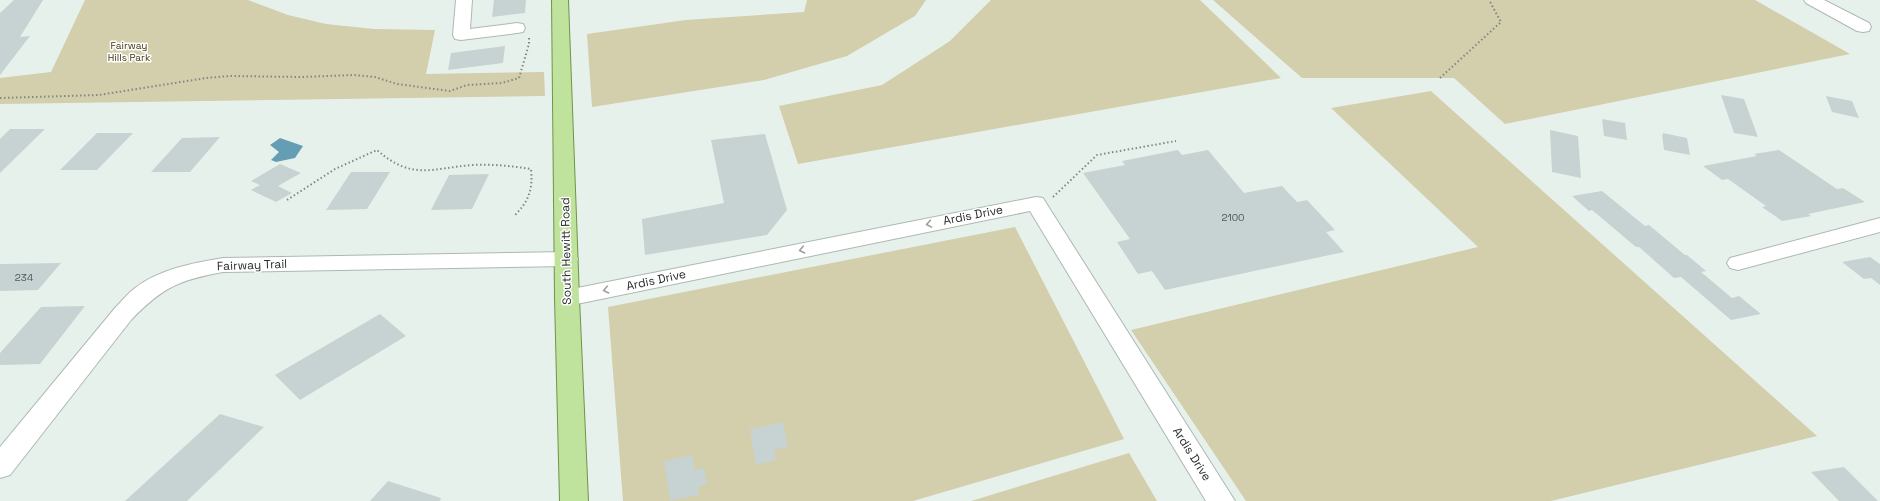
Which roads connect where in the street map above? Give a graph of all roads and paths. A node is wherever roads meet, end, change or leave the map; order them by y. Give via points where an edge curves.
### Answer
1 (464, 0) edge
2 (560, 0) edge
3 (1489, 0) edge
4 (1812, 0) edge
5 (1863, 26) dead end
6 (523, 29) joint
7 (1440, 78) dead end
8 (0, 98) edge
9 (1176, 141) dead end
10 (287, 200) dead end
11 (1044, 201) junction
12 (515, 215) dead end
13 (1880, 225) edge
14 (567, 259) junction
15 (1738, 263) dead end
16 (567, 298) junction
17 (0, 467) edge
18 (574, 501) edge
19 (1221, 501) edge

1 - 6 street via 461,35
2 - 14 main road, South Hewitt Road
3 - 7 path via 1501,22
4 - 5 street
6 - 8 path via 529,44 519,78 502,83 467,85 450,90 422,88 354,75 247,75 206,78 99,95
9 - 11 path via 1098,156
10 - 12 path via 335,169 377,150 397,167 423,170 446,170 473,165 531,168 533,183 528,203
11 -> 16 street, Ardis Drive
11 - 19 street, Ardis Drive
13 - 15 street
14 - 16 main road, South Hewitt Road
14 - 17 street, Fairway Trail via 223,264 169,278 143,294 123,314
16 - 18 main road, South Hewitt Road

